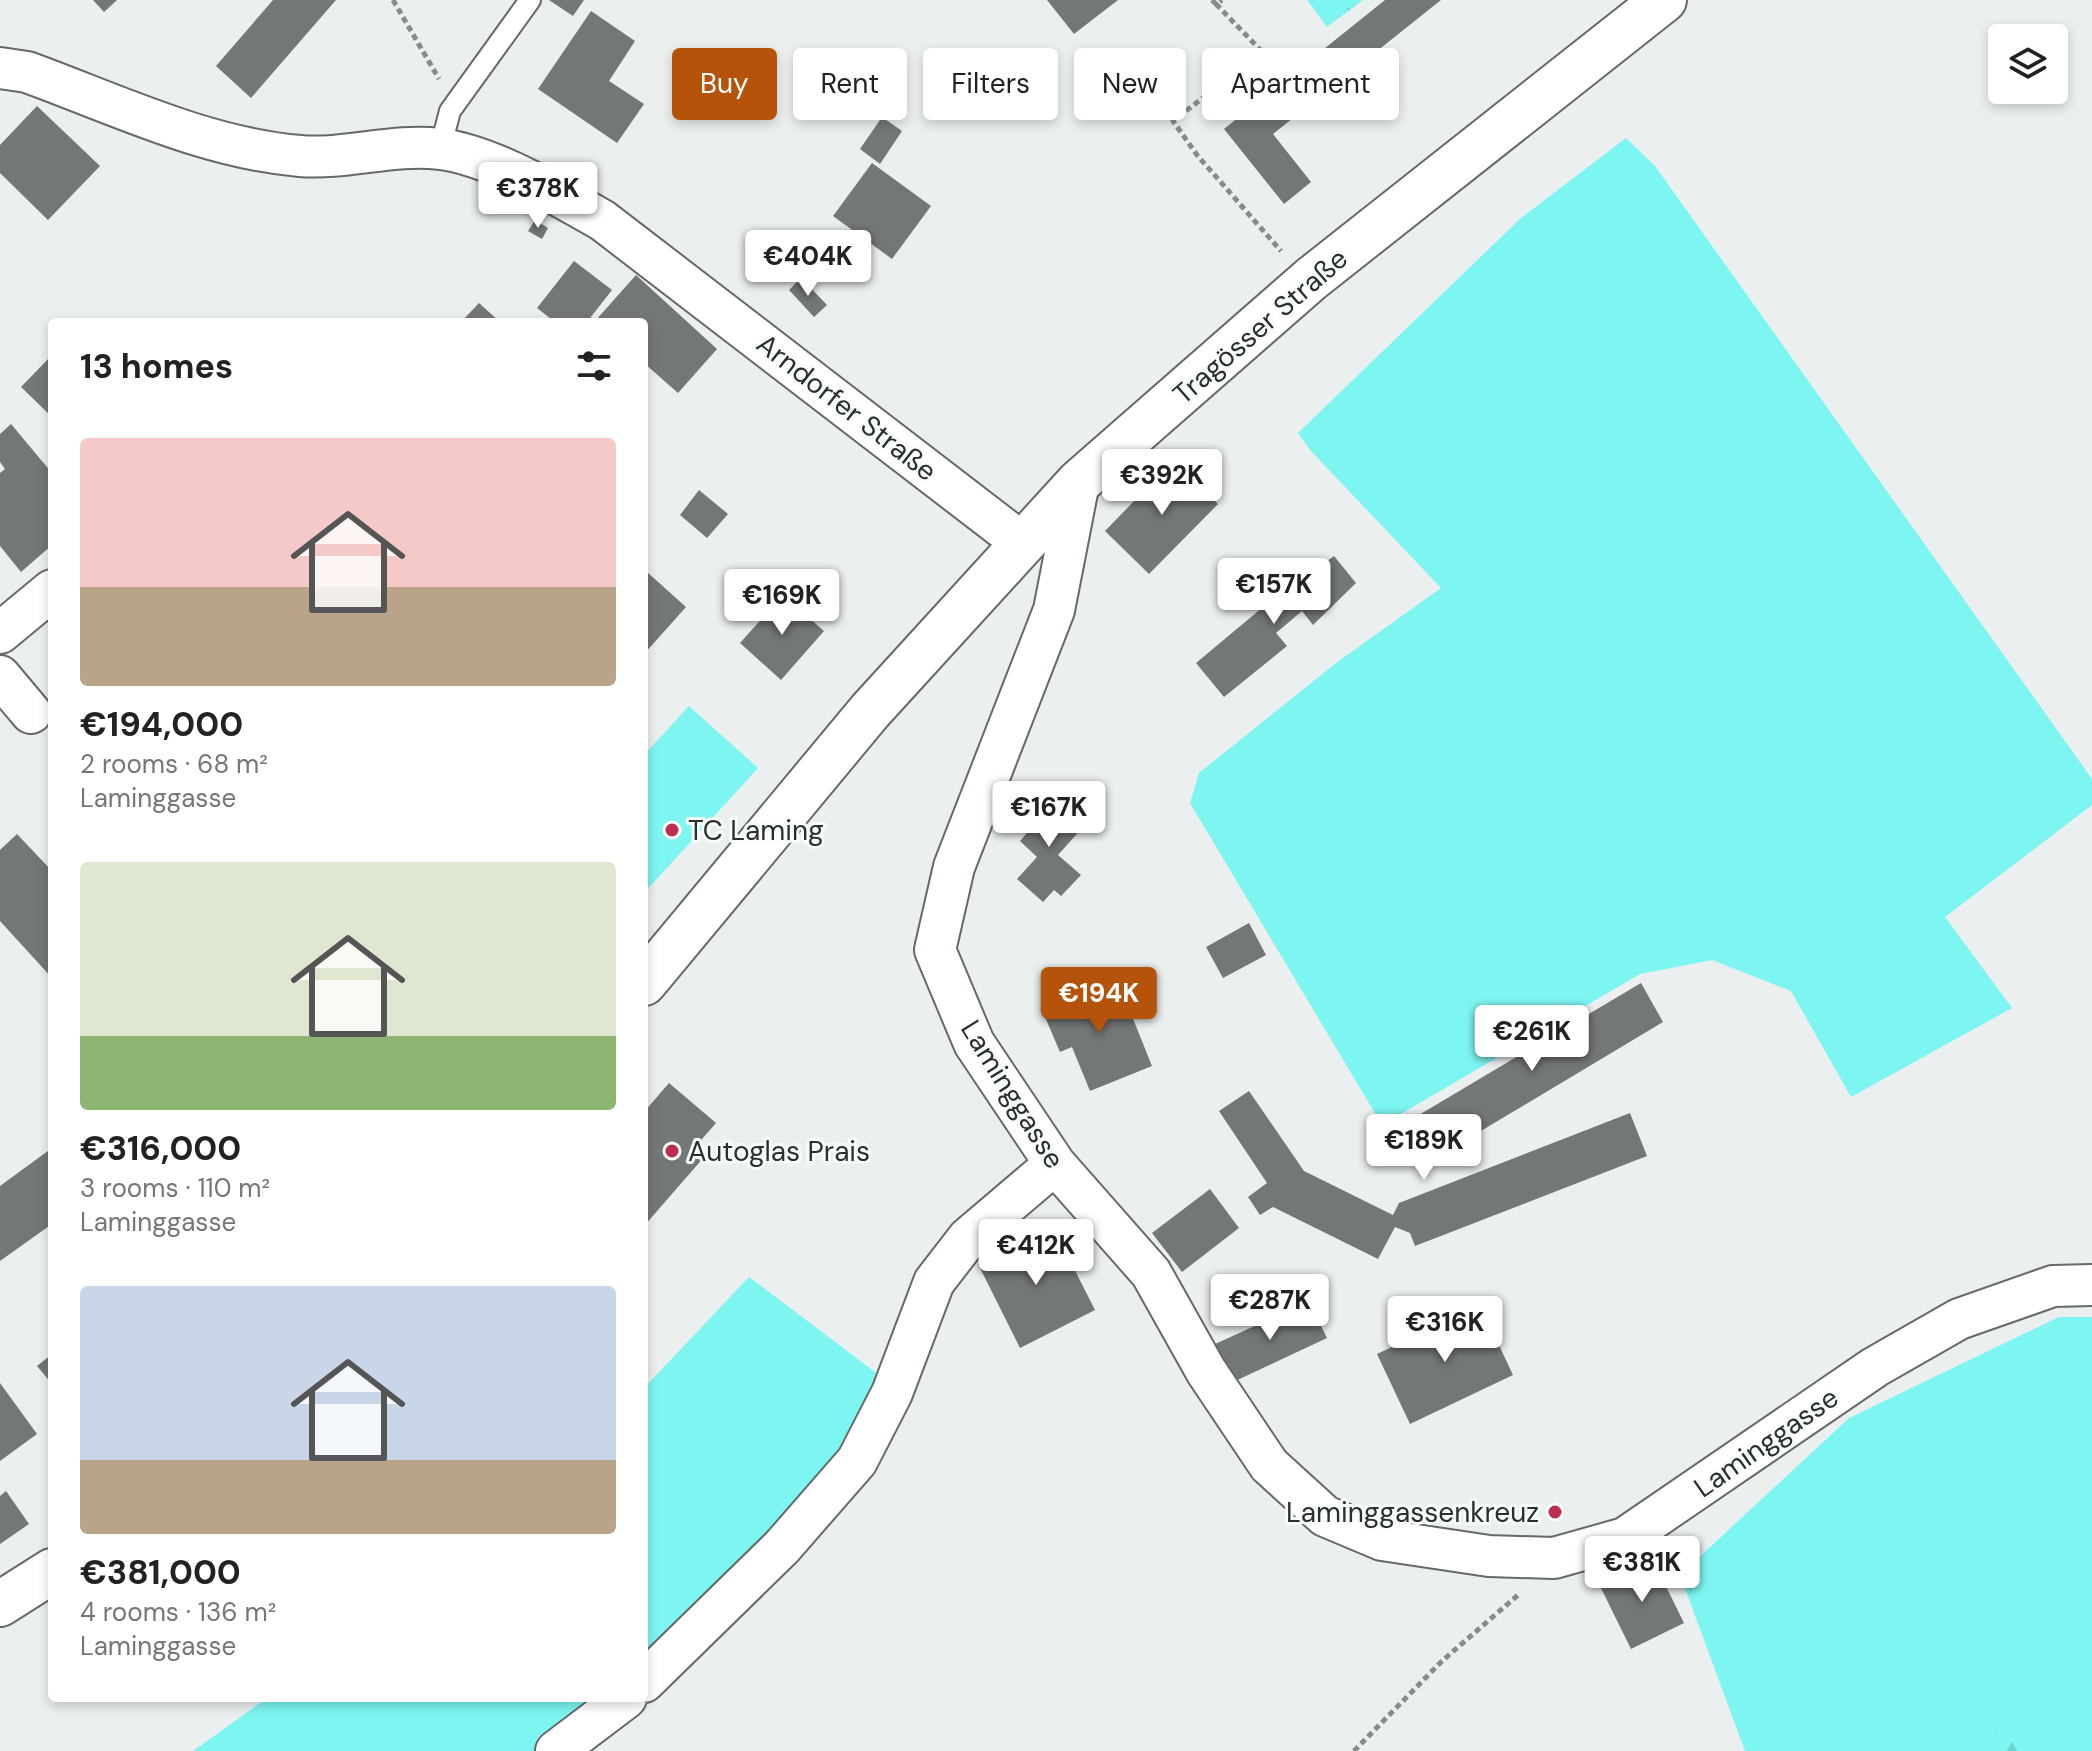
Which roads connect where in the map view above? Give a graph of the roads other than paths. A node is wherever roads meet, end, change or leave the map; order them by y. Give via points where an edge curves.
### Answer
1 (530, 0) edge
2 (1664, 0) edge
3 (0, 68) edge
4 (440, 149) junction
5 (1079, 482) junction
6 (1021, 542) junction
7 (48, 593) edge
8 (0, 633) edge
9 (0, 676) edge
10 (31, 713) dead end
11 (648, 978) edge
12 (1055, 1164) junction
13 (2092, 1285) edge
14 (48, 1574) edge
15 (0, 1604) edge
16 (648, 1678) edge
17 (621, 1702) edge
18 (556, 1751) edge

1 - 4 lane via 450,111
2 - 5 main road, Tragösser Straße via 1308,282
3 - 4 street, Arndorfer Straße via 27,72 202,137 301,156
4 - 6 street, Arndorfer Straße via 497,167 602,220
5 - 6 main road, Tragösser Straße
5 - 12 street, Laminggasse via 1054,610 954,867 935,950 974,1043
6 - 11 main road, Tragösser Straße via 870,711
7 - 8 street
9 - 10 street
12 - 13 street, Laminggasse via 1151,1273 1206,1371 1269,1465 1325,1516 1382,1540 1489,1556 1554,1558 1625,1538 1875,1367 1959,1319 2053,1286
12 - 16 street via 968,1238 934,1282 892,1393 857,1461 782,1547
14 - 15 main road
17 - 18 street

